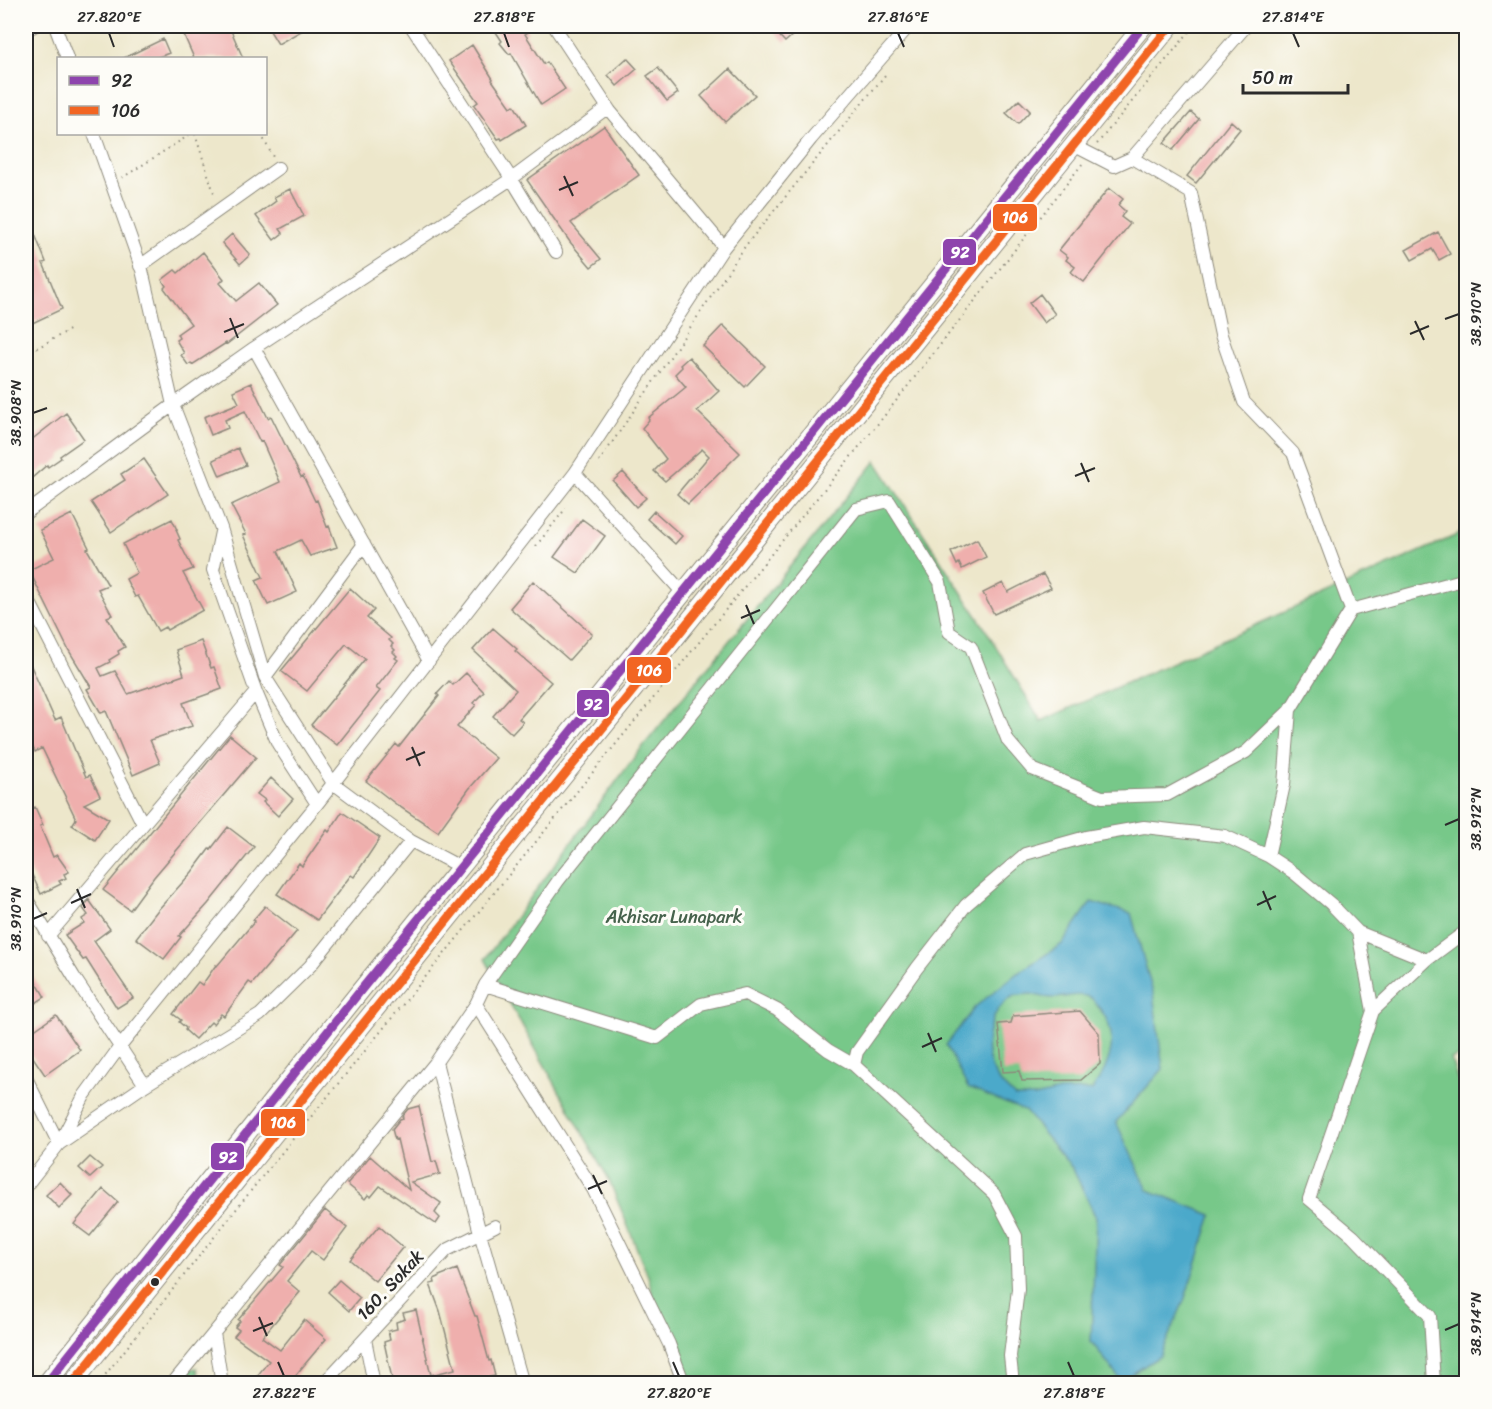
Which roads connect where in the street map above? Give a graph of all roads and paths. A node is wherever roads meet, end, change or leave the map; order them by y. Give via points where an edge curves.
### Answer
1 (34, 26) edge
2 (56, 26) edge
3 (411, 26) edge
4 (554, 26) edge
5 (909, 26) edge
6 (1143, 26) edge
7 (1170, 26) edge
8 (1194, 26) edge
9 (1246, 26) edge
10 (26, 30) edge
11 (67, 57) edge
12 (609, 111) junction
13 (94, 135) edge
14 (191, 135) edge
15 (193, 135) edge
16 (262, 135) edge
17 (1073, 145) junction
18 (1090, 154) junction
19 (1132, 158) junction
20 (278, 168) joint
21 (511, 178) junction
22 (112, 184) junction
23 (220, 210) junction
24 (724, 247) junction
25 (556, 252) dead end
26 (141, 266) junction
27 (73, 328) dead end
28 (254, 348) junction
29 (26, 354) edge
30 (173, 405) junction
31 (575, 473) junction
32 (26, 513) edge
33 (222, 528) junction
34 (364, 544) junction
35 (1467, 579) edge
36 (683, 593) junction
37 (26, 595) edge
38 (1351, 610) junction
39 (429, 661) junction
40 (265, 677) junction
41 (256, 692) junction
42 (1290, 710) junction
43 (333, 783) junction
44 (317, 804) junction
45 (143, 824) junction
46 (411, 841) junction
47 (1268, 856) junction
48 (460, 867) junction
49 (26, 898) edge
50 (1467, 931) edge
51 (1358, 932) junction
52 (48, 936) junction
53 (1426, 960) junction
54 (485, 984) junction
55 (476, 1004) junction
56 (1373, 1011) junction
57 (119, 1048) junction
58 (436, 1062) junction
59 (854, 1065) junction
60 (26, 1078) edge
61 (145, 1085) junction
62 (59, 1144) junction
63 (26, 1186) edge
64 (495, 1226) dead end
65 (480, 1233) junction
66 (214, 1333) junction
67 (364, 1339) junction
68 (46, 1383) edge
69 (72, 1383) edge
70 (98, 1383) edge
71 (172, 1383) edge
72 (222, 1383) edge
73 (323, 1383) edge
74 (374, 1383) edge
75 (523, 1383) edge
76 (684, 1383) edge
77 (1013, 1383) edge
78 (1434, 1383) edge

1 - 10 street
2 - 11 street
3 - 21 street
4 - 12 street
5 - 24 street
6 - 36 main road
7 - 17 main road
8 - 18 path
9 - 19 street
12 - 21 street via 603,111
12 - 24 street
13 - 22 street
14 - 22 path
15 - 23 path
16 - 20 path
17 - 18 street
17 - 69 main road
18 - 19 street via 1114,166
18 - 70 path via 885,415
19 - 38 street via 1191,193 1221,335 1244,402 1293,453
20 - 23 street
21 - 25 street
21 - 28 street
22 - 26 street
23 - 26 street
24 - 31 street
26 - 30 street
27 - 29 path
28 - 30 street
28 - 34 street
30 - 32 street
30 - 33 street
31 - 36 street
31 - 39 street
33 - 40 street
33 - 41 street via 213,570
34 - 39 street
34 - 40 street
35 - 38 street
36 - 48 main road
37 - 45 street
38 - 42 street
39 - 43 street
40 - 43 street
41 - 44 street via 278,744
41 - 45 street
42 - 47 street via 1284,785
42 - 54 street via 1246,753 1167,795 1102,797 1032,769 1008,741 971,646 949,632 940,582 889,501 856,509 558,881
43 - 44 street
43 - 46 street
44 - 57 street
45 - 52 street
46 - 48 street
46 - 61 street via 310,966 260,1015
47 - 51 street via 1294,873
47 - 59 street via 1225,836 1144,827 1086,837 1026,854 966,905 857,1052
48 - 68 main road
49 - 52 street
50 - 53 street
51 - 53 street
51 - 56 street
52 - 57 street
53 - 56 street
54 - 55 street
54 - 59 street via 657,1038 701,1004 745,994 777,1010
55 - 58 street
55 - 76 street via 593,1189
56 - 78 street via 1309,1199 1353,1236 1430,1316
57 - 61 street
57 - 62 street via 84,1096
58 - 65 street
58 - 66 street
59 - 77 street via 994,1194 1016,1236 1018,1288 1010,1356
60 - 62 street
61 - 62 street
62 - 63 street
64 - 65 street, 160. Sokak
65 - 67 street, 160. Sokak via 447,1250
65 - 75 street
66 - 71 street
66 - 72 street
67 - 73 street, 160. Sokak
67 - 74 street

